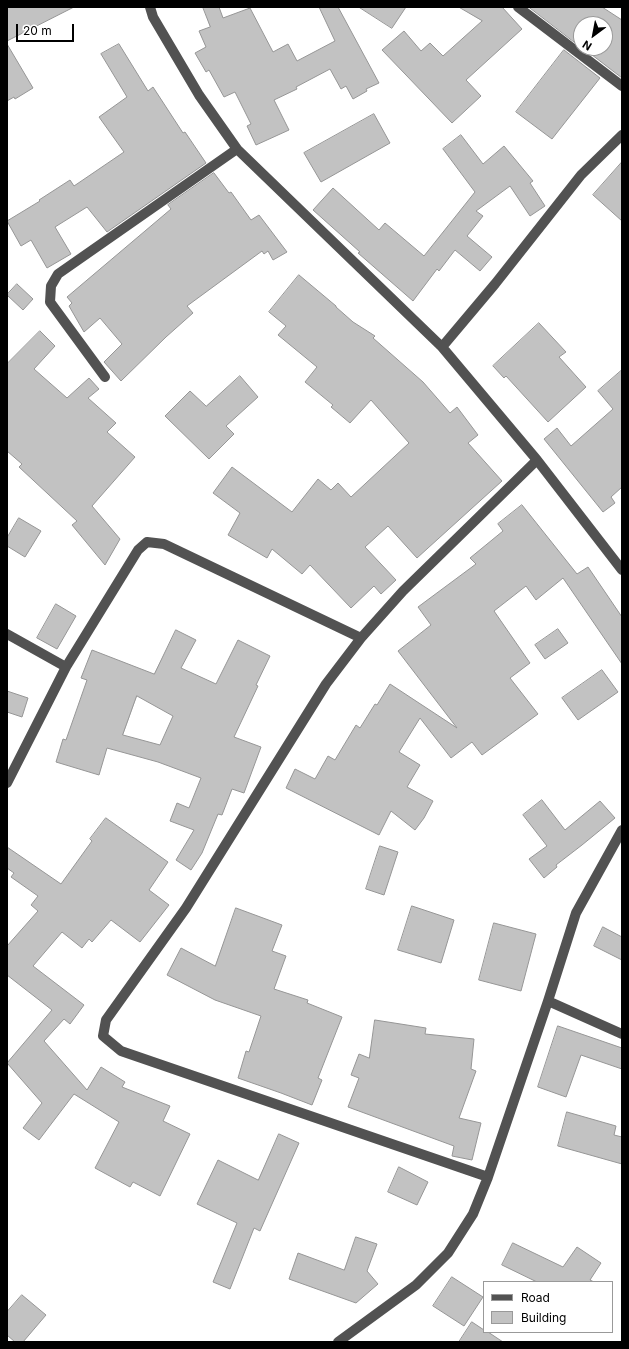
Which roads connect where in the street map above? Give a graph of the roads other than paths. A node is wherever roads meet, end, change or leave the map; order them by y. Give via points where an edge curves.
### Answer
1 (150, 7) edge
2 (518, 7) edge
3 (622, 86) edge
4 (622, 135) edge
5 (237, 150) junction
6 (442, 347) junction
7 (105, 377) dead end
8 (537, 460) junction
9 (622, 570) edge
10 (7, 634) edge
11 (361, 638) junction
12 (66, 668) junction
13 (7, 783) edge
14 (622, 830) edge
15 (548, 1001) junction
16 (622, 1034) edge
17 (488, 1178) junction
18 (338, 1342) edge

1 - 5 street via 153,17 199,95
2 - 3 street
4 - 6 street via 581,175
5 - 6 street
5 - 7 street via 58,274 51,286 50,302
6 - 8 street
8 - 9 street
8 - 11 street via 404,591
10 - 12 street
11 - 12 street via 164,544 147,542 138,550
11 - 17 street via 322,691 186,908 106,1020 103,1036 122,1051
12 - 13 street
14 - 15 street via 576,912
15 - 16 street
15 - 17 street
17 - 18 street via 473,1214 448,1253 416,1285

